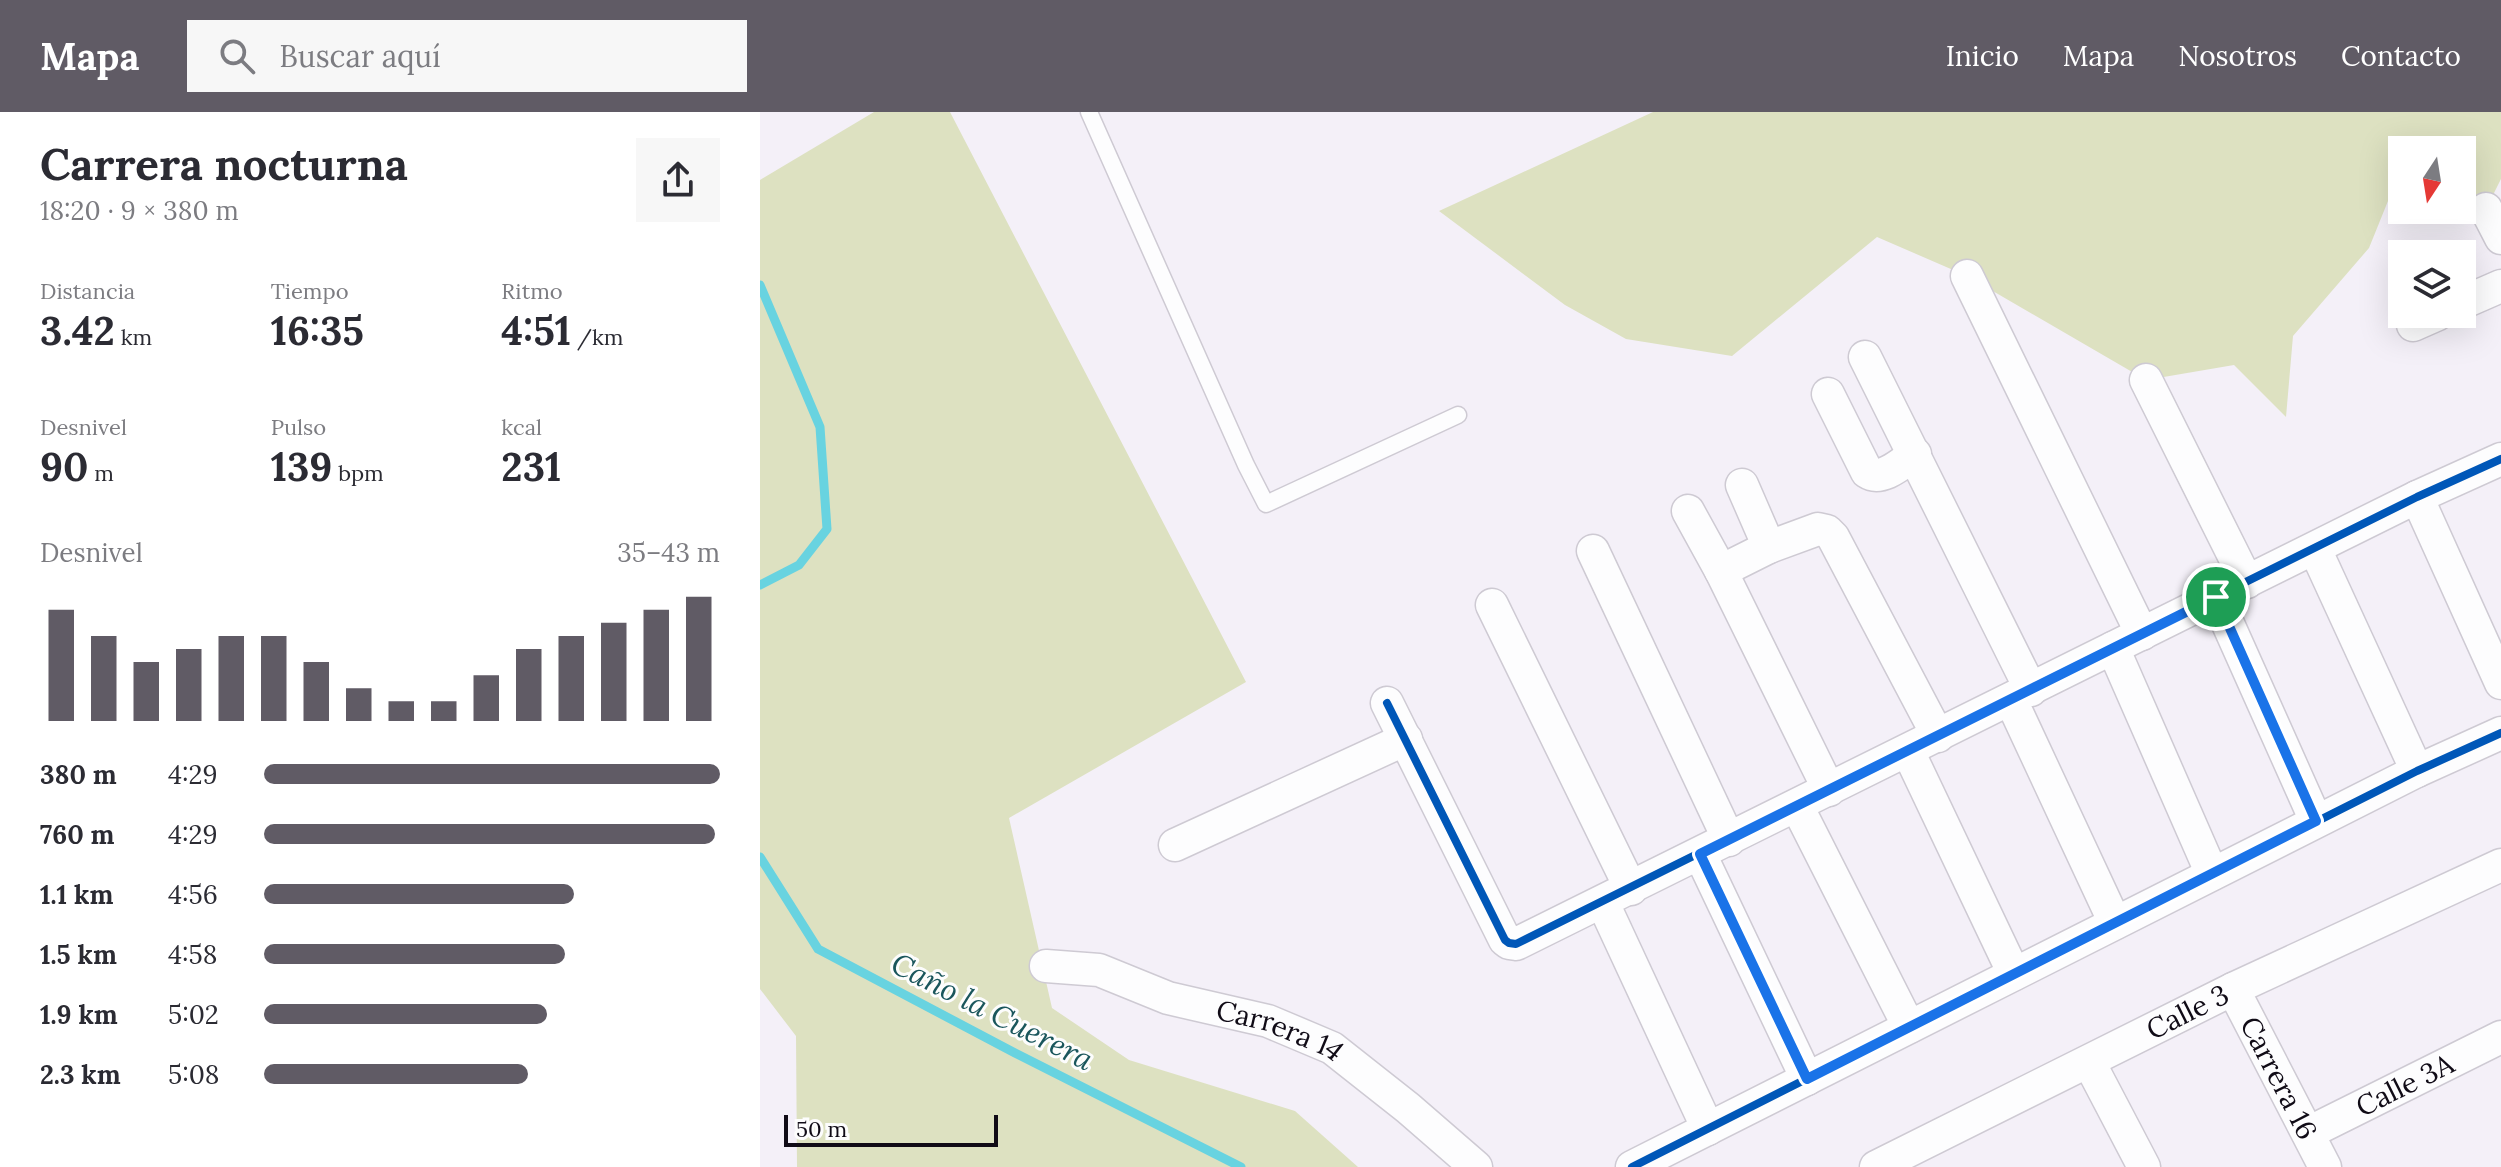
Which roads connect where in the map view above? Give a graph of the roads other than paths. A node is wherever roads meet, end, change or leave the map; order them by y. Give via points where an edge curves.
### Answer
1 (1089, 112) edge
2 (2486, 209) dead end
3 (2501, 238) edge
4 (1967, 276) dead end
5 (2501, 286) edge
6 (2476, 297) edge
7 (1865, 357) dead end
8 (2146, 380) dead end
9 (1828, 394) dead end
10 (1458, 415) dead end
11 (1915, 454) junction
12 (2501, 459) edge
13 (1742, 485) dead end
14 (2417, 497) junction
15 (1688, 511) dead end
16 (1769, 547) junction
17 (2315, 549) junction
18 (1593, 551) dead end
19 (1721, 571) junction
20 (2247, 582) junction
21 (2216, 597) junction
22 (1492, 605) dead end
23 (2128, 641) junction
24 (2501, 683) edge
25 (2021, 695) junction
26 (1387, 703) dead end
27 (2501, 733) edge
28 (1938, 736) junction
29 (1406, 739) junction
30 (1908, 751) junction
31 (2417, 771) junction
32 (1829, 790) junction
33 (1797, 806) junction
34 (2316, 821) junction
35 (1729, 840) junction
36 (1175, 845) dead end
37 (1700, 854) junction
38 (2501, 865) edge
39 (2212, 874) junction
40 (1617, 896) junction
41 (2115, 923) junction
42 (1046, 966) dead end
43 (2014, 974) junction
44 (2233, 989) junction
45 (1909, 1027) junction
46 (2501, 1037) edge
47 (2089, 1062) junction
48 (1807, 1079) junction
49 (1708, 1129) junction
50 (2308, 1133) junction
51 (1476, 1167) edge
52 (1632, 1167) edge
53 (1876, 1167) edge
54 (2144, 1167) edge
55 (2325, 1167) edge

1 - 10 lane via 1266,504
2 - 3 street
4 - 23 street
5 - 6 street
7 - 11 street
8 - 20 street
9 - 11 street via 1867,472 1881,475
11 - 25 street
12 - 14 street
13 - 16 street
14 - 17 street
14 - 24 street
15 - 19 street
16 - 19 street
16 - 28 street via 1818,529 1833,537
17 - 20 street
17 - 31 street
18 - 35 street
19 - 32 street
20 - 21 street
21 - 23 street
21 - 34 street
22 - 40 street
23 - 25 street
23 - 39 street
25 - 28 street
25 - 41 street
26 - 29 street
27 - 31 street
28 - 30 street
29 - 36 street
29 - 40 street via 1505,940 1516,944
30 - 32 street
30 - 43 street
31 - 34 street
32 - 33 street
33 - 35 street
33 - 45 street
34 - 39 street
35 - 37 street
37 - 40 street
37 - 48 street
38 - 44 street, Calle 3
39 - 41 street
40 - 49 street
41 - 43 street
42 - 51 street, Carrera 14 via 1099,970 1168,998 1268,1021 1332,1048
43 - 45 street
44 - 47 street, Calle 3
44 - 50 street, Carrera 16
45 - 48 street
46 - 50 street, Calle 3A
47 - 53 street, Calle 3
47 - 54 street
48 - 49 street
49 - 52 street
50 - 55 street, Carrera 16

